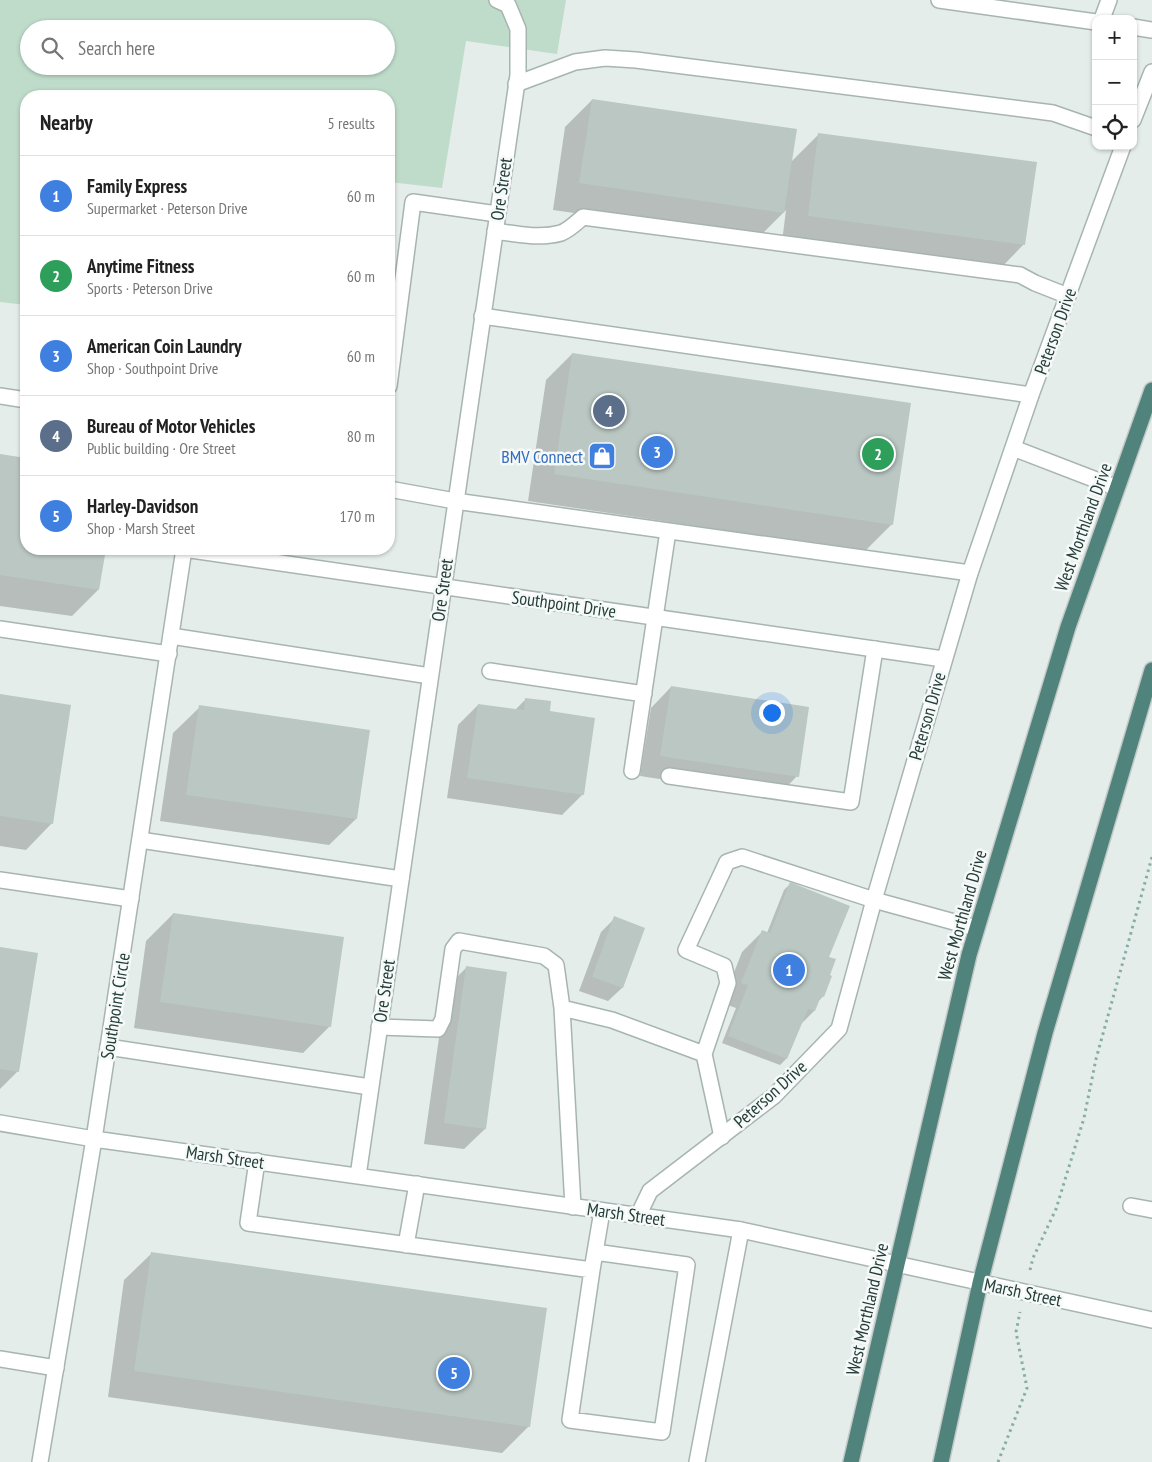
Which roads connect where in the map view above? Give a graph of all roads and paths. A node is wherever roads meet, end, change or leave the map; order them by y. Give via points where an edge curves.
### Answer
1 (939, 0) edge
2 (1109, 0) edge
3 (502, 3) edge
4 (1103, 15) edge
5 (1092, 21) edge
6 (1137, 28) edge
7 (1152, 30) edge
8 (1152, 72) edge
9 (516, 84) junction
10 (1137, 110) edge
11 (1092, 127) edge
12 (1122, 150) edge
13 (497, 214) junction
14 (495, 231) junction
15 (1068, 296) junction
16 (482, 316) junction
17 (395, 340) edge
18 (1152, 390) edge
19 (1031, 395) junction
20 (0, 396) edge
21 (20, 399) edge
22 (1013, 448) junction
23 (1117, 488) junction
24 (395, 490) edge
25 (455, 501) junction
26 (668, 531) junction
27 (183, 555) edge
28 (226, 555) edge
29 (970, 573) junction
30 (443, 586) junction
31 (655, 617) junction
32 (0, 629) edge
33 (172, 636) junction
34 (875, 649) junction
35 (168, 654) junction
36 (944, 659) junction
37 (1152, 670) edge
38 (490, 671) dead end
39 (430, 676) junction
40 (644, 694) junction
41 (632, 771) dead end
42 (669, 776) dead end
43 (140, 840) junction
44 (1152, 858) edge
45 (401, 879) junction
46 (0, 880) edge
47 (131, 899) junction
48 (874, 900) junction
49 (976, 928) junction
50 (562, 1008) junction
51 (379, 1027) junction
52 (108, 1047) junction
53 (704, 1054) junction
54 (370, 1087) junction
55 (0, 1123) edge
56 (722, 1137) junction
57 (94, 1139) junction
58 (257, 1162) junction
59 (358, 1176) junction
60 (417, 1184) junction
61 (1131, 1206) dead end
62 (573, 1207) junction
63 (1152, 1210) edge
64 (602, 1211) junction
65 (638, 1216) junction
66 (741, 1230) junction
67 (406, 1245) junction
68 (595, 1252) junction
69 (897, 1264) junction
70 (592, 1270) junction
71 (980, 1283) junction
72 (1025, 1293) junction
73 (1152, 1320) edge
74 (0, 1359) edge
75 (56, 1368) junction
76 (40, 1462) edge
77 (697, 1462) edge
78 (851, 1462) edge
79 (941, 1462) edge
80 (998, 1462) edge

1 - 5 street
2 - 4 street
3 - 9 street, Ore Street via 518,28
6 - 7 street
8 - 10 street
9 - 11 street via 574,62 605,58 636,60 1053,113
9 - 13 street, Ore Street
12 - 15 street, Peterson Drive
13 - 14 street, Ore Street
13 - 17 street via 413,202
14 - 15 street via 548,235 562,232 583,217 1020,275
14 - 16 street, Ore Street
15 - 19 street, Peterson Drive
16 - 19 street
16 - 25 street, Ore Street
18 - 23 highway, West Morthland Drive
19 - 22 street, Peterson Drive
20 - 21 street
22 - 23 street
22 - 29 street, Peterson Drive
23 - 49 highway, West Morthland Drive via 1068,627
24 - 25 street
25 - 26 street
25 - 30 street, Ore Street
26 - 29 street
26 - 31 street
27 - 33 street, Southpoint Circle
28 - 30 street, Southpoint Drive
29 - 36 street, Peterson Drive
30 - 31 street, Southpoint Drive
30 - 39 street, Ore Street
31 - 34 street, Southpoint Drive
31 - 40 street
32 - 35 street
33 - 35 street, Southpoint Circle
33 - 39 street
34 - 36 street, Southpoint Drive
34 - 42 street via 851,802
35 - 43 street, Southpoint Circle
36 - 48 street, Peterson Drive
37 - 71 highway via 1045,1033
38 - 40 street
39 - 45 street, Ore Street
40 - 41 street
43 - 45 street
43 - 47 street, Southpoint Circle
44 - 72 path via 1096,1059 1084,1118 1056,1209 1033,1258
45 - 51 street, Ore Street
46 - 47 street
47 - 52 street, Southpoint Circle
48 - 49 street
48 - 53 street via 742,857 727,862 686,950 724,966 728,983
48 - 56 street, Peterson Drive via 839,1029 774,1096
49 - 69 highway, West Morthland Drive
50 - 51 street via 556,965 544,956 460,941 453,949 443,1019 438,1029
50 - 53 street via 612,1020
50 - 62 street
51 - 54 street, Ore Street
52 - 54 street
52 - 57 street, Southpoint Circle
53 - 56 street
54 - 59 street, Ore Street
55 - 57 street, Marsh Street
56 - 65 street, Peterson Drive via 650,1192
57 - 58 street, Marsh Street
57 - 75 street, Southpoint Circle
58 - 59 street, Marsh Street
58 - 67 street via 248,1223
59 - 60 street, Marsh Street
60 - 62 street, Marsh Street
60 - 67 street
61 - 63 street
62 - 64 street, Marsh Street
64 - 65 street, Marsh Street
64 - 68 street
65 - 66 street, Marsh Street
66 - 69 street, Marsh Street
66 - 77 street
67 - 70 street
68 - 70 street
68 - 70 street via 688,1265 662,1432 570,1420
69 - 71 street, Marsh Street
69 - 78 highway, West Morthland Drive
71 - 72 street, Marsh Street
71 - 79 highway
72 - 73 street, Marsh Street
72 - 80 path via 1016,1332 1027,1388
74 - 75 street
75 - 76 street, Southpoint Circle

